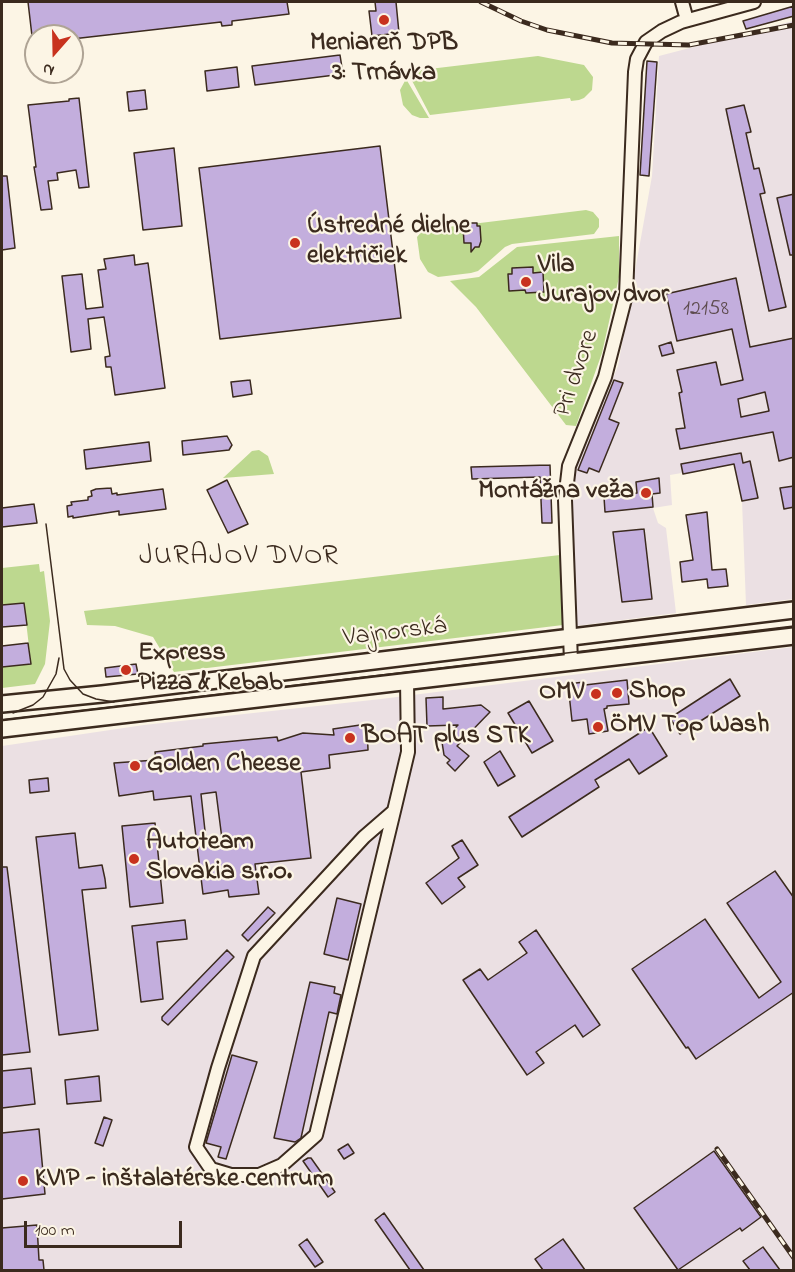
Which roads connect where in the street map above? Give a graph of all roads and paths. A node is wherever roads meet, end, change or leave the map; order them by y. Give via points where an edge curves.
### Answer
1 (682, 2) edge
2 (754, 2) edge
3 (687, 20) junction
4 (794, 610) edge
5 (794, 636) edge
6 (569, 637) junction
7 (571, 662) junction
8 (407, 681) junction
9 (2, 704) edge
10 (2, 729) edge
11 (394, 811) junction

1 - 3 street
2 - 3 street, Pri dvore
3 - 6 street, Pri dvore via 651,37 637,59 626,295 605,377 568,466 565,500
4 - 6 main road, Vajnorská
5 - 7 main road, Vajnorská
6 - 7 street, Pri dvore
6 - 9 main road, Vajnorská
7 - 8 main road, Vajnorská
8 - 10 main road, Vajnorská
8 - 11 street via 408,752
11 - 11 street via 316,1135 282,1165 259,1175 231,1175 211,1168 196,1148 254,956 364,837

